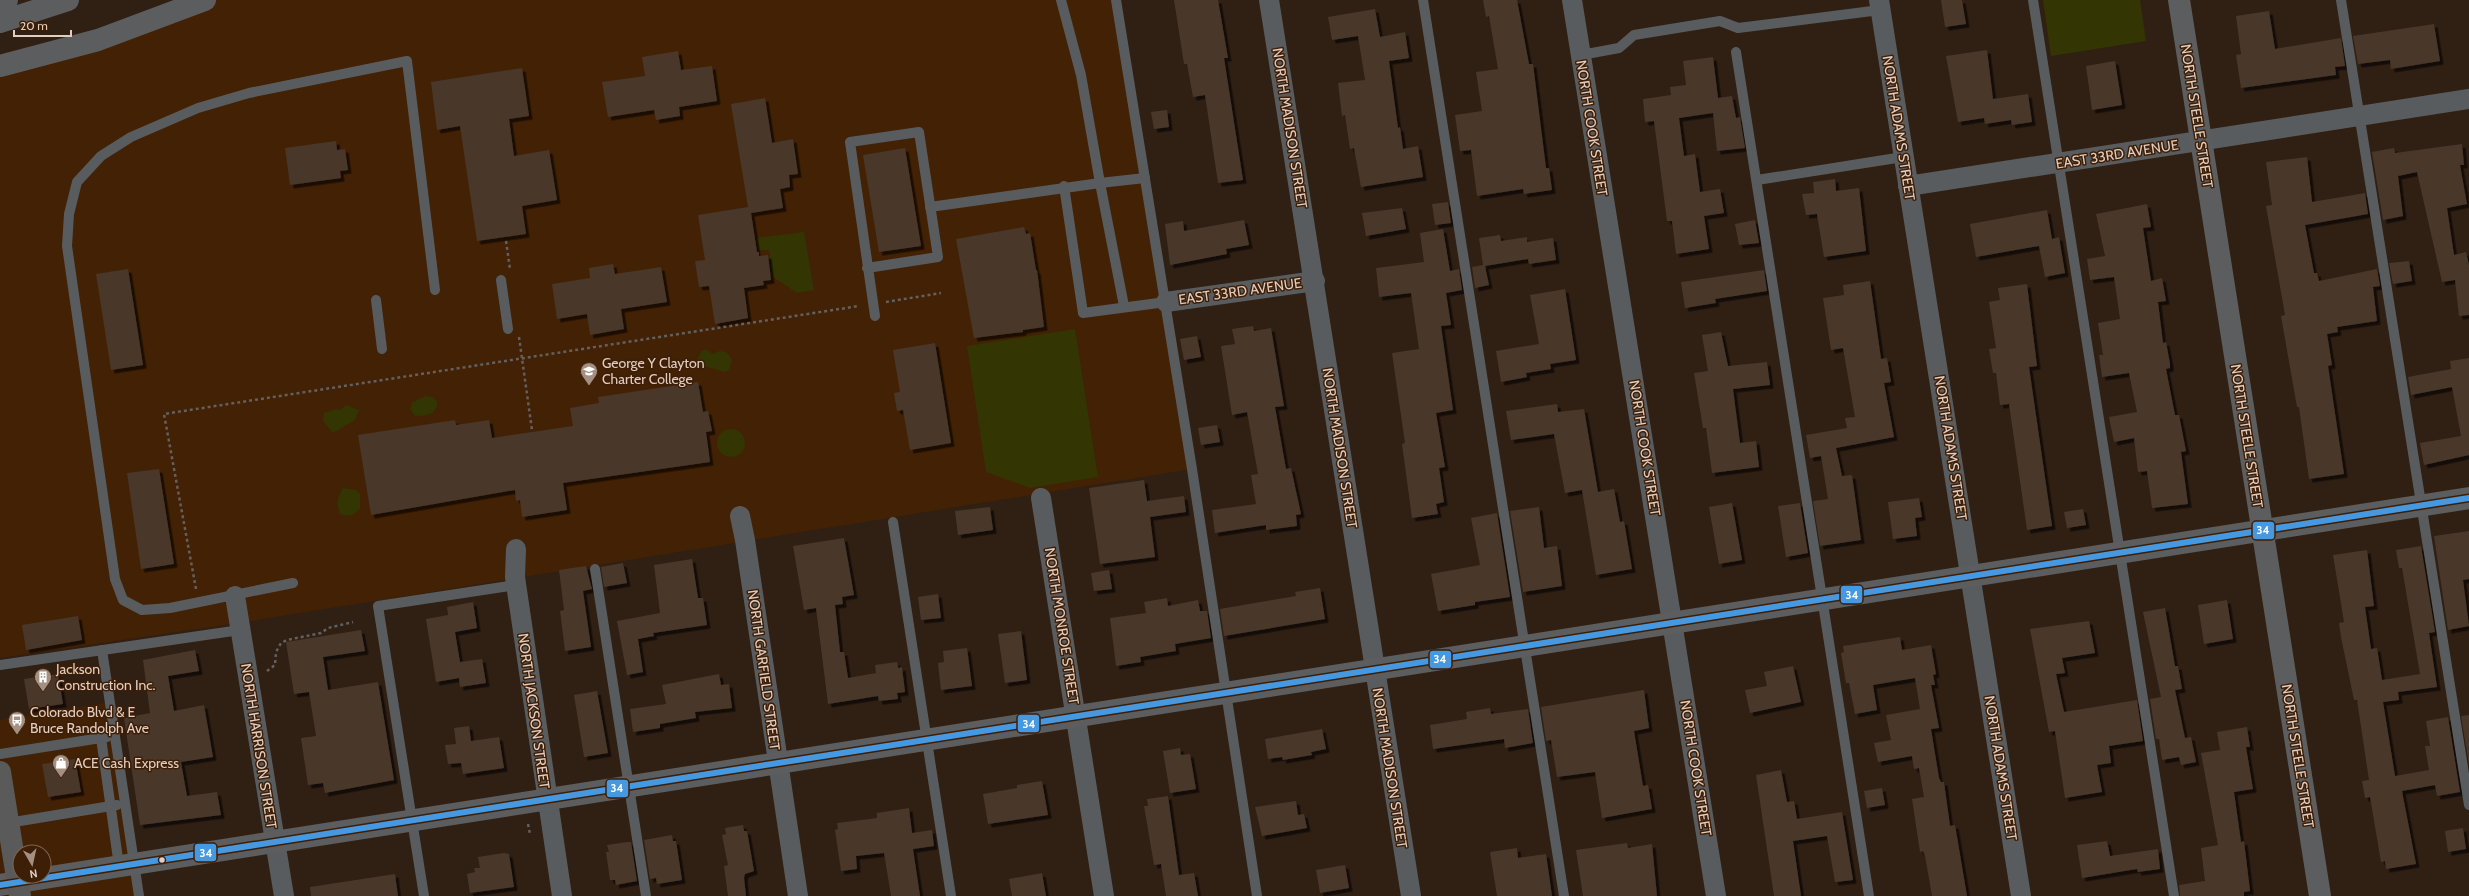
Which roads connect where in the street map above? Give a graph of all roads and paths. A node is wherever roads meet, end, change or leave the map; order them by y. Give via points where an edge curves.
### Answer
1 (7, 0) edge
2 (68, 0) edge
3 (205, 0) edge
4 (1061, 0) edge
5 (1116, 0) edge
6 (1269, 0) edge
7 (1423, 0) edge
8 (1572, 0) edge
9 (2033, 0) edge
10 (2179, 0) edge
11 (2341, 0) edge
12 (0, 1) edge
13 (1880, 5) edge
14 (0, 22) edge
15 (1736, 52) dead end
16 (1581, 55) junction
17 (0, 66) edge
18 (2469, 99) edge
19 (2358, 116) junction
20 (2200, 141) junction
21 (1903, 157) junction
22 (2058, 163) junction
23 (1145, 178) junction
24 (1757, 180) junction
25 (1100, 183) junction
26 (1064, 186) junction
27 (1908, 186) junction
28 (930, 207) junction
29 (867, 268) junction
30 (501, 280) dead end
31 (1315, 281) junction
32 (434, 290) dead end
33 (941, 294) dead end
34 (376, 300) dead end
35 (1166, 302) junction
36 (873, 304) junction
37 (1124, 306) junction
38 (875, 316) dead end
39 (508, 330) dead end
40 (382, 350) dead end
41 (1041, 498) dead end
42 (2469, 498) edge
43 (2422, 506) junction
44 (740, 516) dead end
45 (894, 522) dead end
46 (2262, 531) junction
47 (516, 550) dead end
48 (2120, 553) junction
49 (595, 569) dead end
50 (1971, 576) junction
51 (293, 583) dead end
52 (516, 585) junction
53 (234, 596) junction
54 (1824, 599) junction
55 (199, 603) junction
56 (353, 622) dead end
57 (1673, 623) junction
58 (240, 630) junction
59 (1525, 646) junction
60 (102, 650) junction
61 (0, 665) edge
62 (1375, 669) junction
63 (264, 674) dead end
64 (1225, 693) junction
65 (1076, 716) junction
66 (115, 736) junction
67 (101, 738) junction
68 (926, 740) junction
69 (0, 754) edge
70 (778, 763) junction
71 (0, 772) edge
72 (628, 786) junction
73 (547, 799) junction
74 (125, 804) junction
75 (2469, 805) edge
76 (110, 806) junction
77 (411, 820) junction
78 (8, 823) junction
79 (528, 824) dead end
80 (530, 834) dead end
81 (275, 841) junction
82 (127, 865) junction
83 (12, 887) edge
84 (139, 896) edge
85 (284, 896) edge
86 (424, 896) edge
87 (562, 896) edge
88 (646, 896) edge
89 (798, 896) edge
90 (951, 896) edge
91 (1104, 896) edge
92 (1258, 896) edge
93 (1411, 896) edge
94 (1564, 896) edge
95 (1716, 896) edge
96 (1869, 896) edge
97 (2021, 896) edge
98 (2174, 896) edge
99 (2320, 896) edge

1 - 12 street
2 - 14 street
3 - 17 street via 98,40
4 - 25 lane via 1081,75
5 - 23 lane
6 - 31 street, NORTH MADISON STREET
7 - 59 lane
8 - 16 street, NORTH COOK STREET
9 - 22 lane
10 - 20 street, NORTH STEELE STREET
11 - 19 lane
13 - 16 lane via 1738,28 1720,21 1634,35 1618,48
13 - 21 street, NORTH ADAMS STREET
15 - 24 lane
16 - 57 street, NORTH COOK STREET
18 - 19 street, EAST 33RD AVENUE
19 - 20 street, EAST 33RD AVENUE
19 - 43 lane
20 - 22 street, EAST 33RD AVENUE
20 - 46 street, NORTH STEELE STREET
21 - 24 lane
21 - 27 street, NORTH ADAMS STREET
22 - 27 street, EAST 33RD AVENUE
22 - 48 lane
23 - 25 lane
23 - 35 lane
24 - 54 lane
25 - 26 lane
25 - 37 lane
26 - 28 lane
26 - 37 lane via 1083,312
27 - 50 street, NORTH ADAMS STREET
28 - 29 lane via 938,257
28 - 29 lane via 919,132 850,142
29 - 36 lane
30 - 39 lane
31 - 35 street, EAST 33RD AVENUE
31 - 62 street, NORTH MADISON STREET
32 - 55 lane via 407,61 271,88 198,108 131,137 101,156 77,182 69,214 67,246 115,579 123,600 142,610
33 - 36 path
34 - 40 lane
35 - 37 lane
35 - 64 lane
36 - 38 lane
36 - 55 path via 164,414
41 - 65 street, NORTH MONROE STREET
42 - 43 street
43 - 46 street
43 - 75 lane
44 - 70 street, NORTH GARFIELD STREET
45 - 68 lane
46 - 48 street
46 - 99 street, NORTH STEELE STREET
47 - 52 street, NORTH JACKSON STREET
48 - 50 street
48 - 98 lane
49 - 72 lane
50 - 54 street
50 - 97 street, NORTH ADAMS STREET
51 - 53 lane
52 - 73 street, NORTH JACKSON STREET
52 - 77 lane via 378,606
53 - 55 lane
53 - 58 street, NORTH HARRISON STREET
54 - 57 street
54 - 96 lane
56 - 63 path via 281,643 276,652 275,665
57 - 59 street
57 - 95 street, NORTH COOK STREET
58 - 60 lane
58 - 81 street, NORTH HARRISON STREET
59 - 62 street
59 - 94 lane
60 - 61 lane
60 - 66 lane
62 - 64 street
62 - 93 street, NORTH MADISON STREET
64 - 65 street
64 - 92 lane
65 - 68 street
65 - 91 street, NORTH MONROE STREET
66 - 67 lane
66 - 74 lane
67 - 69 lane
67 - 76 lane
68 - 70 street
68 - 90 lane
70 - 72 street
70 - 89 street, NORTH GARFIELD STREET
71 - 78 main road
72 - 73 street
72 - 88 lane
73 - 77 street
73 - 87 street, NORTH JACKSON STREET
74 - 76 lane
74 - 82 lane
76 - 78 lane
76 - 82 lane
77 - 81 street
77 - 86 lane
78 - 83 main road
79 - 80 path
81 - 82 street
81 - 85 street, NORTH HARRISON STREET
82 - 83 street
82 - 84 lane

